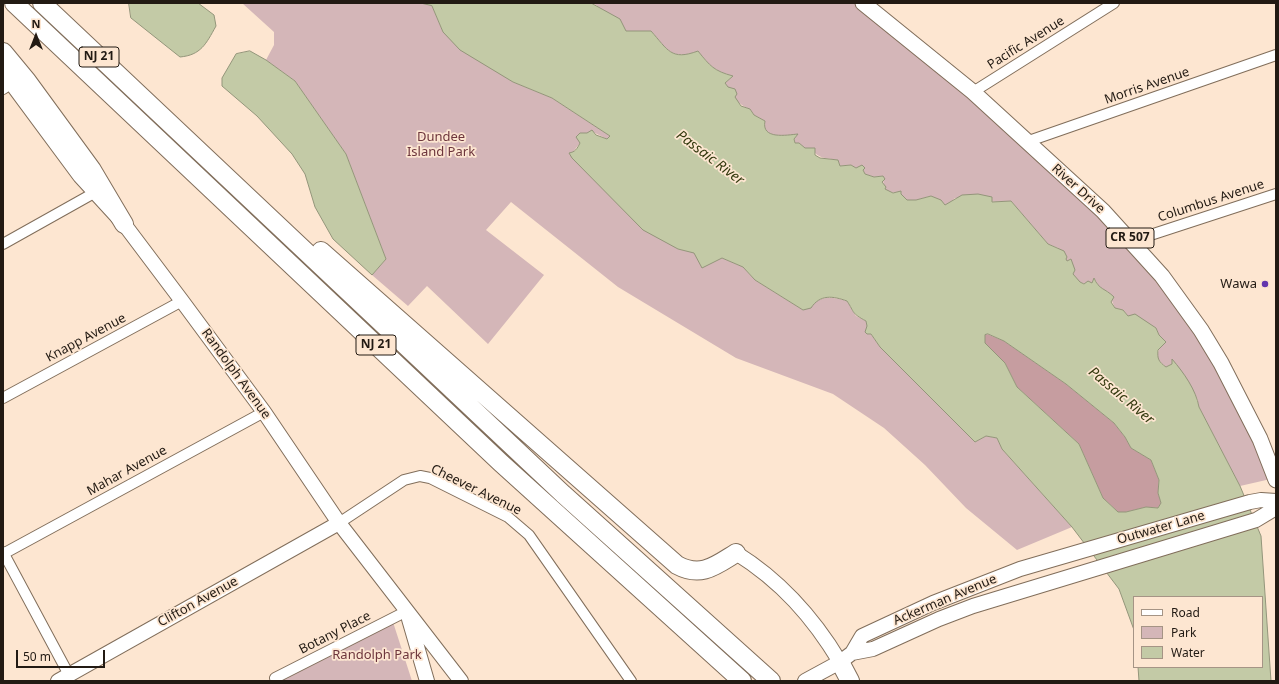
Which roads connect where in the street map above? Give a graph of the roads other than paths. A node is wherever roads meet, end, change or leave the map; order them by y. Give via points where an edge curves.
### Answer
1 (14, 3) edge
2 (42, 3) edge
3 (863, 3) edge
4 (1114, 3) edge
5 (3, 52) edge
6 (1276, 55) edge
7 (3, 72) edge
8 (8, 86) edge
9 (973, 92) junction
10 (156, 111) junction
11 (1026, 142) junction
12 (94, 193) junction
13 (1276, 194) edge
14 (124, 224) junction
15 (1132, 241) junction
16 (3, 244) edge
17 (182, 301) junction
18 (3, 398) edge
19 (264, 412) junction
20 (1276, 480) edge
21 (1276, 501) edge
22 (1276, 508) edge
23 (339, 523) junction
24 (3, 553) edge
25 (736, 553) joint
26 (1047, 561) joint
27 (1052, 580) joint
28 (407, 611) junction
29 (846, 657) junction
30 (63, 678) edge
31 (275, 678) dead end
32 (767, 678) edge
33 (426, 681) edge
34 (461, 681) edge
35 (631, 681) edge
36 (742, 681) edge
37 (805, 681) edge
38 (850, 681) edge

1 - 36 highway, NJ 21 via 500,463
2 - 10 highway, NJ 21
3 - 9 main road, River Drive / CR 507
4 - 9 street, Pacific Avenue
5 - 14 highway via 92,170
6 - 11 street, Morris Avenue
7 - 8 street, Randolph Avenue
8 - 12 street, Randolph Avenue
9 - 11 main road, River Drive / CR 507
10 - 25 highway via 265,200 677,565 687,570 702,570
10 - 32 highway, NJ 21 via 557,489
11 - 15 main road, River Drive / CR 507 via 1103,211
12 - 14 street, Randolph Avenue
12 - 16 street
13 - 15 street, Columbus Avenue
14 - 17 street, Randolph Avenue
15 - 20 main road, River Drive / CR 507 via 1162,276 1218,357 1253,425
17 - 18 street, Knapp Avenue
17 - 19 street, Randolph Avenue
19 - 23 street, Randolph Avenue
19 - 24 street, Mahar Avenue
21 - 26 street, Outwater Lane via 1250,502
22 - 27 street, Outwater Lane via 1256,520
23 - 28 street, Randolph Avenue
23 - 30 street, Clifton Avenue
23 - 35 street, Cheever Avenue via 404,480 420,476 430,478 508,518 529,536
24 - 30 street
25 - 29 street via 766,573 794,598 819,630
26 - 29 street, Ackerman Avenue via 994,579 862,636
27 - 29 street, Ackerman Avenue via 973,606 873,649
28 - 31 street, Botany Place
28 - 33 street
28 - 34 street, Randolph Avenue
29 - 37 street, Ackerman Avenue
29 - 38 highway

